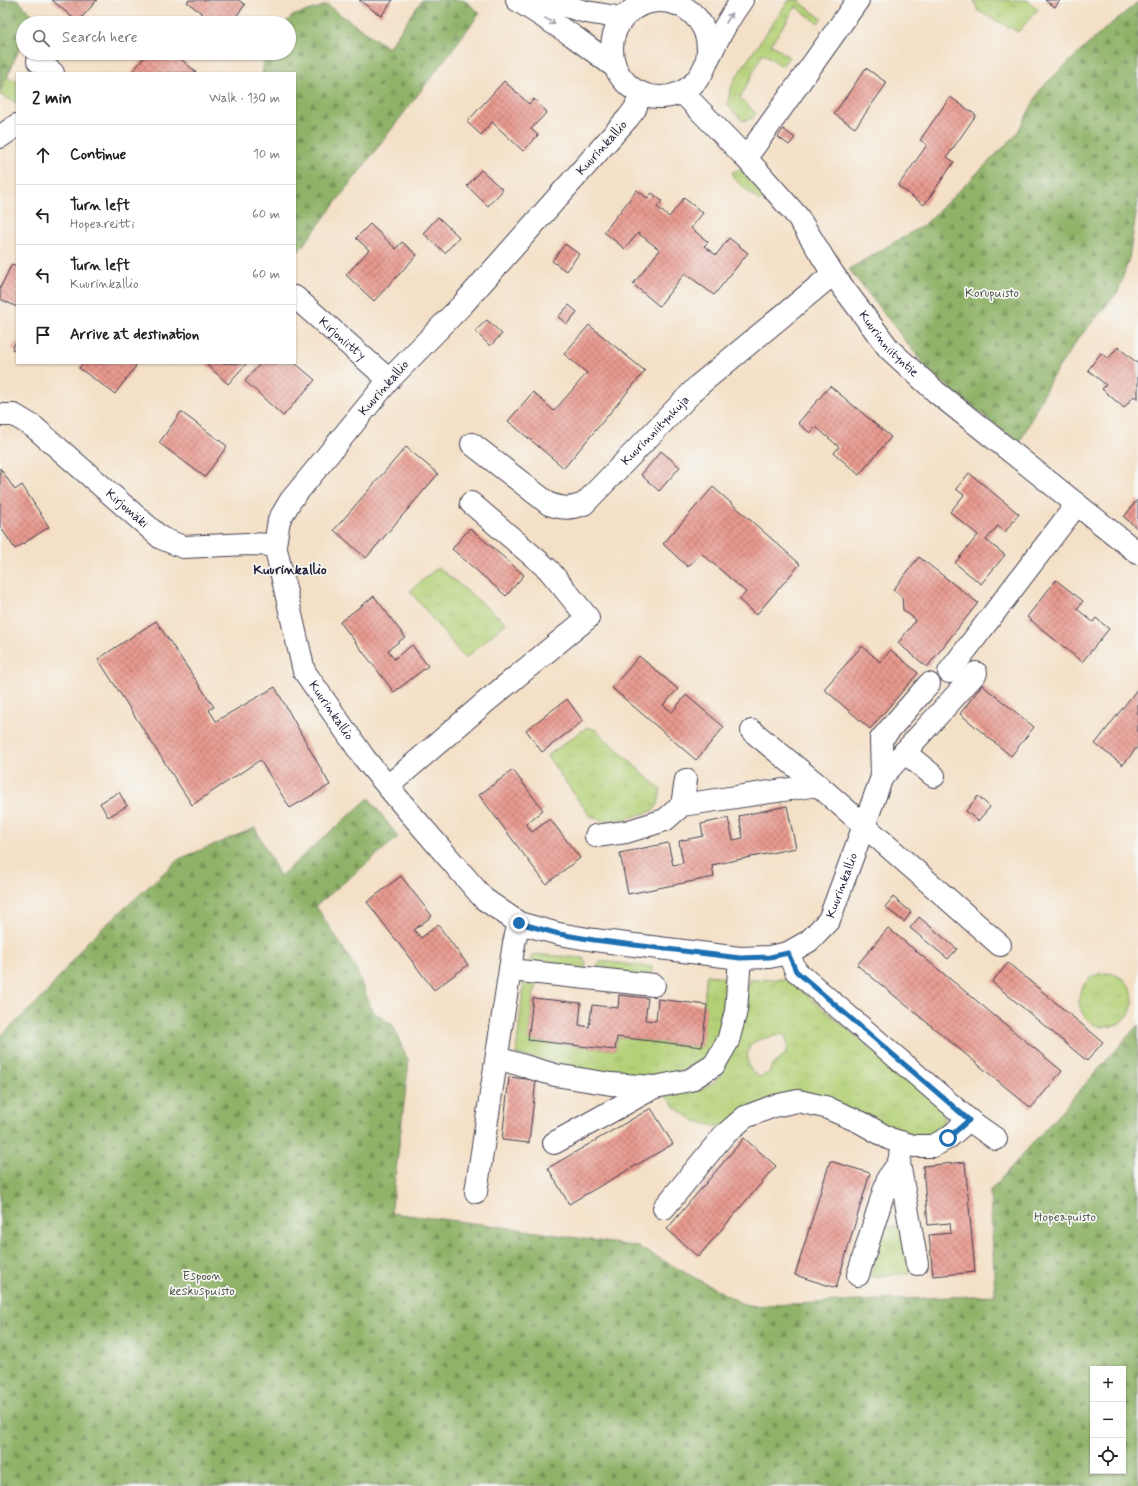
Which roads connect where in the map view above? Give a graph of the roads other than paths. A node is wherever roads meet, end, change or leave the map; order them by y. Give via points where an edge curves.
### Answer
1 (517, 0) edge
2 (545, 0) edge
3 (704, 0) edge
4 (742, 0) edge
5 (858, 0) edge
6 (683, 7) junction
7 (623, 18) junction
8 (706, 63) junction
9 (615, 67) junction
10 (682, 92) junction
11 (641, 93) junction
12 (16, 126) edge
13 (0, 137) edge
14 (746, 158) junction
15 (833, 274) junction
16 (296, 298) edge
17 (389, 380) junction
18 (0, 415) edge
19 (472, 444) dead end
20 (471, 503) dead end
21 (1077, 504) junction
22 (275, 545) junction
23 (1138, 553) edge
24 (949, 672) dead end
25 (976, 673) dead end
26 (928, 684) dead end
27 (752, 731) dead end
28 (904, 752) junction
29 (934, 776) dead end
30 (882, 777) junction
31 (686, 780) dead end
32 (818, 784) junction
33 (388, 786) junction
34 (682, 806) junction
35 (864, 825) junction
36 (596, 836) dead end
37 (519, 923) junction
38 (1000, 945) dead end
39 (788, 953) junction
40 (740, 958) junction
41 (510, 970) junction
42 (654, 985) dead end
43 (497, 1058) junction
44 (655, 1087) junction
45 (969, 1120) junction
46 (996, 1139) dead end
47 (554, 1142) dead end
48 (900, 1153) junction
49 (476, 1192) dead end
50 (664, 1208) dead end
51 (917, 1264) dead end
52 (858, 1275) dead end

1 -> 9 street
2 - 7 street via 586,12
3 - 6 street
8 -> 4 street via 724,26
5 - 14 street
6 - 7 street via 670,2 655,1 637,6
6 - 8 street via 697,19 706,35
7 - 9 street via 614,34 612,44
8 - 10 street via 697,80
9 - 11 street via 625,83
10 - 11 street via 664,97
10 - 14 street, Kuurinniityntie
11 - 17 street, Kuurinkallio via 635,109 628,118 463,304
12 - 13 street
14 - 15 street, Kuurinniityntie via 798,217
15 - 19 street, Kuurinniitynkuja via 699,385 584,504 562,508 549,504
15 - 21 street, Kuurinniityntie via 889,349 936,392
16 - 17 street, Kirjoniitty
17 - 22 street, Kuurinkallio via 291,500 279,520
18 - 22 street, Kirjomäki via 14,415 34,427 160,538 183,547
20 - 33 street via 549,570 588,618
21 - 23 street, Kuurinniityntie
21 - 24 street
22 - 33 street, Kuurinkallio via 304,671
25 - 28 street
26 - 30 street via 881,739
27 - 32 street
28 - 29 street
28 - 30 street
30 - 35 street, Kuurinkallio
31 - 34 street
32 - 34 street
32 - 35 street
33 - 37 street, Kuurinkallio via 484,899
34 - 36 street via 665,820 626,832
35 - 38 street
35 - 39 street, Kuurinkallio via 829,920 808,941
37 - 40 street, Kuurinkallio via 594,940
37 - 41 street
39 - 40 street, Kuurinkallio via 770,957
39 - 45 street via 796,971
40 - 44 street via 736,1011 728,1041 714,1065 690,1080
41 - 42 street
41 - 43 street
43 - 44 street via 555,1076
43 - 49 street
44 - 47 street
45 - 46 street
45 - 48 street via 948,1138 933,1146 914,1146
48 - 50 street via 890,1139 860,1122 825,1107 798,1101 774,1106 745,1117 723,1136
48 - 51 street
48 - 52 street via 888,1178

